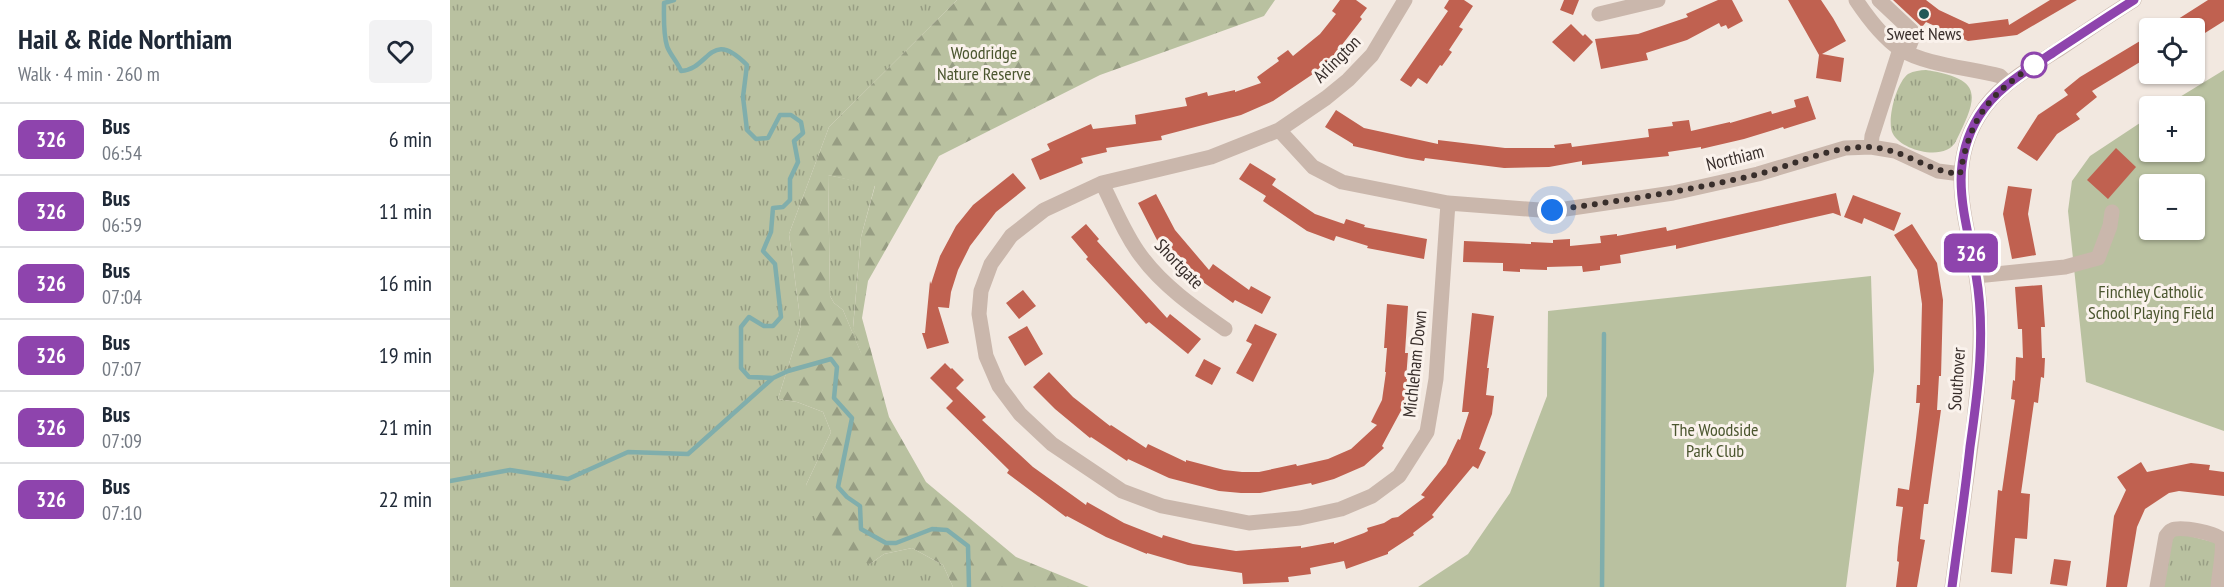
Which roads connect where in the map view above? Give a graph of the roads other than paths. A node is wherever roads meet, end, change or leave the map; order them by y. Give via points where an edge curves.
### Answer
1 (1405, 0) edge
2 (1658, 0) edge
3 (1856, 0) edge
4 (1879, 0) edge
5 (2134, 0) edge
6 (1599, 14) dead end
7 (1903, 51) junction
8 (2007, 83) junction
9 (1280, 130) junction
10 (1871, 147) junction
11 (1960, 174) junction
12 (1102, 183) junction
13 (1448, 203) junction
14 (2112, 212) dead end
15 (1976, 276) junction
16 (1225, 328) dead end
17 (1956, 586) edge
18 (2157, 587) edge
19 (2218, 587) edge

1 - 9 street, Arlington via 1372,55 1348,80
2 - 6 street
3 - 7 street via 1882,34
4 - 7 street via 1912,31 1912,39
5 - 8 street
7 - 8 street via 2000,76
7 - 10 street
8 - 11 street via 1979,116
9 - 12 street, Michleham Down via 1211,157
9 - 13 street, Northiam via 1313,167 1342,182
10 - 11 street, Northiam via 1895,152 1938,171
10 - 13 street, Northiam via 1845,148 1758,174 1673,193 1552,210
11 - 15 street, Southover via 1961,201
12 - 13 street, Michleham Down via 1044,210 1011,237 991,264 981,291 979,314 986,356 999,386 1020,414 1052,444 1122,491 1162,506 1250,523 1341,509 1372,496 1399,476 1427,432 1436,379
12 - 16 street, Shortgate via 1141,256 1188,303
14 - 15 street via 2098,258 2065,267
15 - 17 street, Southover via 1980,326 1977,393
18 - 19 street via 2166,536 2178,529 2215,534 2221,539 2224,547

